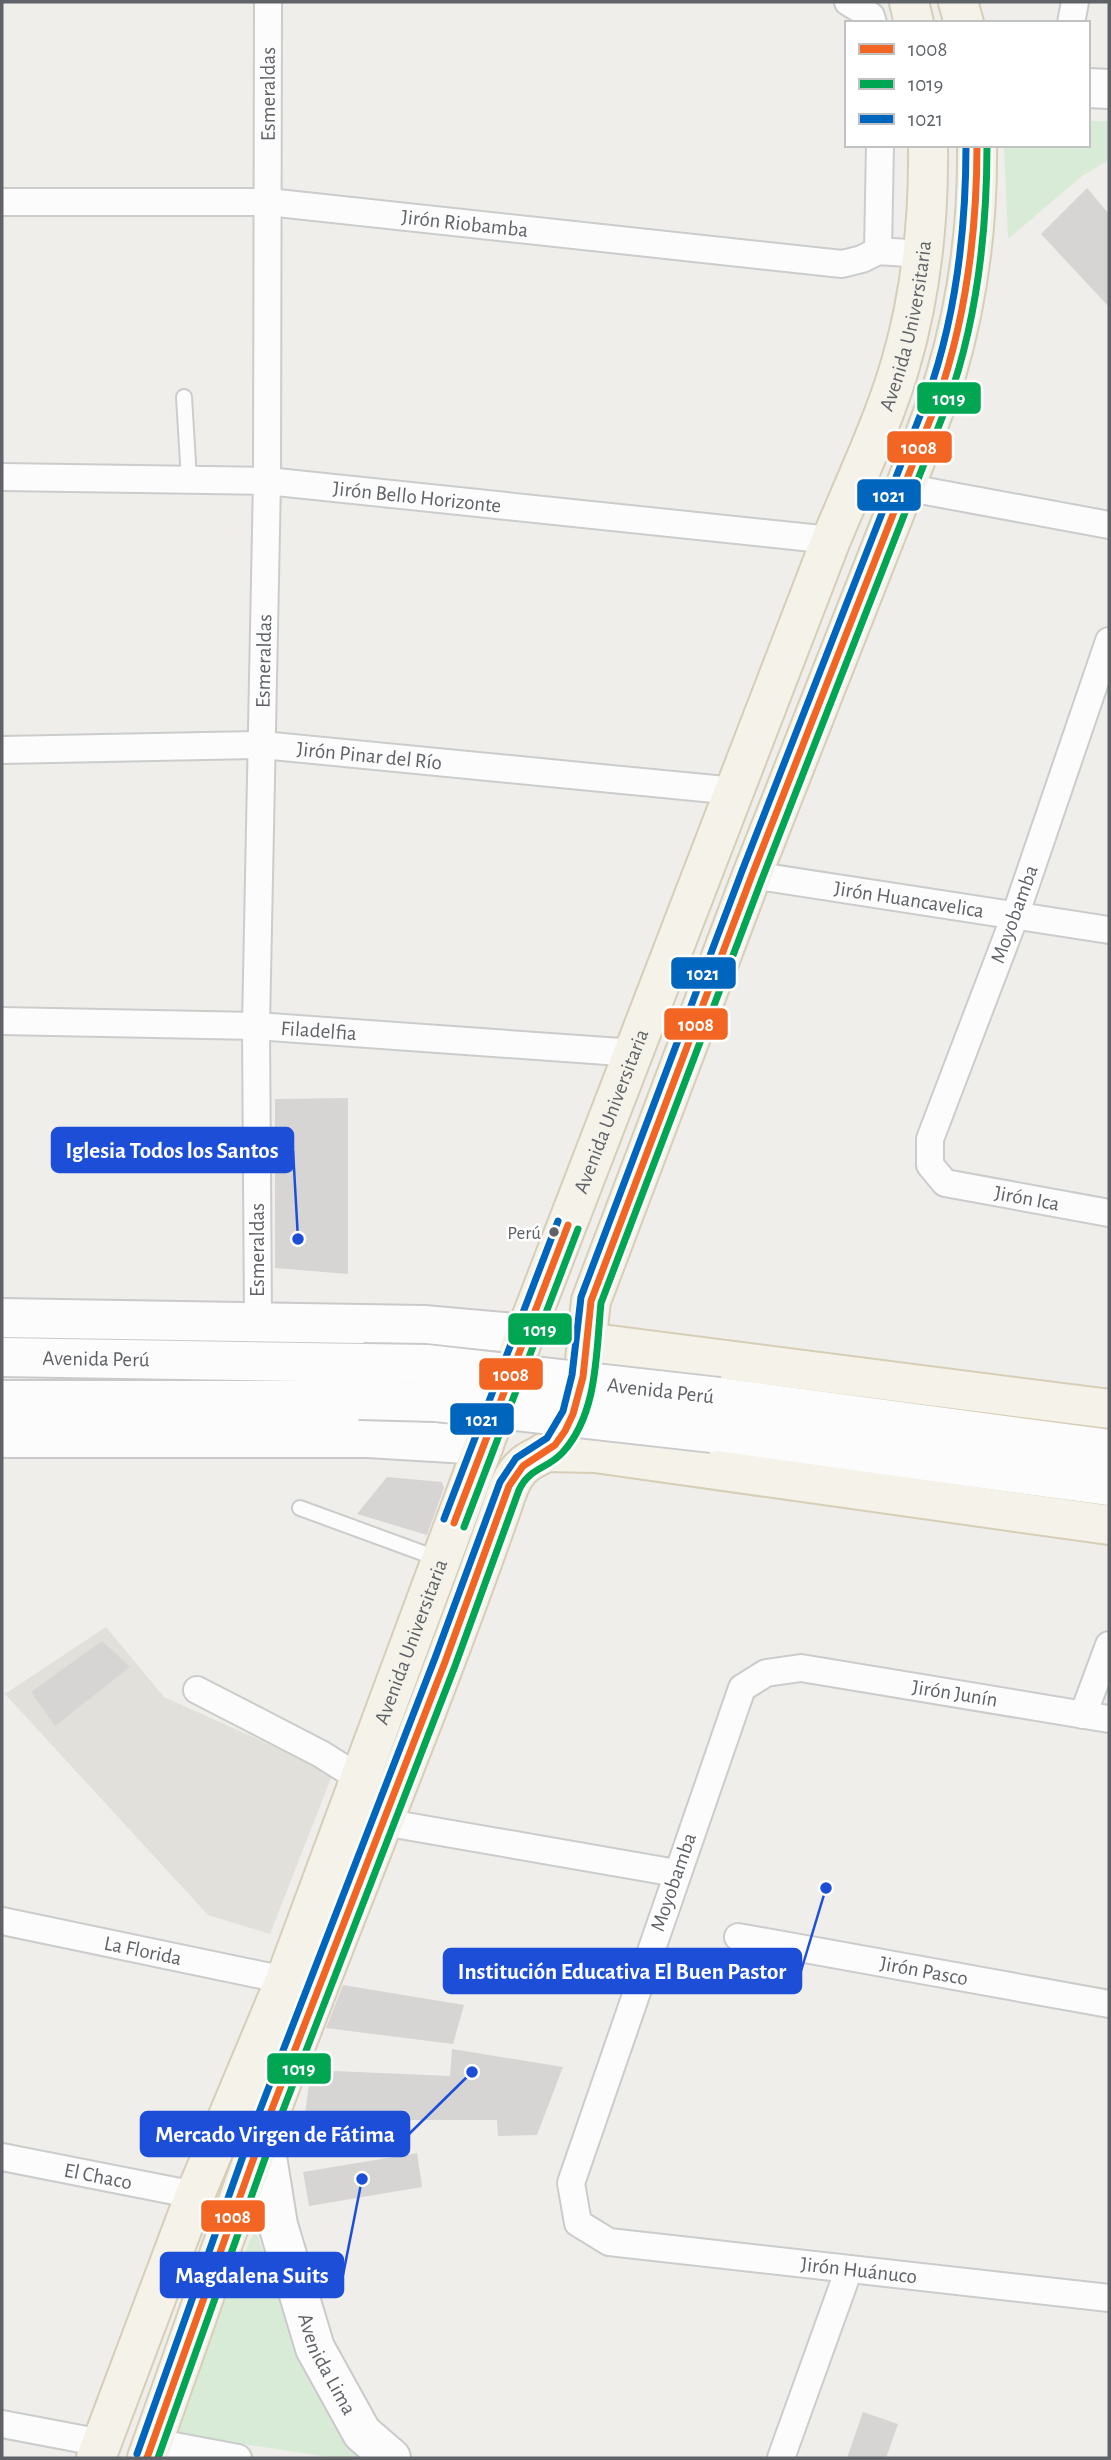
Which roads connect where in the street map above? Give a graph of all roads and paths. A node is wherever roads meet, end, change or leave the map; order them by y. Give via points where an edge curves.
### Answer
1 (268, 2) edge
2 (848, 2) edge
3 (909, 2) edge
4 (1075, 2) edge
5 (872, 21) edge
6 (914, 21) edge
7 (1071, 21) edge
8 (1090, 88) edge
9 (1109, 89) edge
10 (880, 147) edge
11 (928, 147) edge
12 (977, 147) edge
13 (2, 202) edge
14 (268, 202) junction
15 (878, 251) junction
16 (922, 254) junction
17 (184, 397) dead end
18 (2, 477) edge
19 (189, 480) junction
20 (267, 481) junction
21 (904, 487) junction
22 (1109, 526) edge
23 (831, 540) junction
24 (1109, 641) edge
25 (262, 745) junction
26 (2, 750) edge
27 (735, 791) junction
28 (752, 875) junction
29 (1015, 916) junction
30 (1109, 930) edge
31 (2, 1021) edge
32 (256, 1027) junction
33 (635, 1053) junction
34 (944, 1184) joint
35 (1109, 1213) edge
36 (2, 1318) edge
37 (258, 1321) junction
38 (525, 1334) junction
39 (586, 1342) junction
40 (2, 1357) edge
41 (2, 1400) edge
42 (1109, 1409) edge
43 (715, 1415) junction
44 (2, 1438) edge
45 (484, 1445) junction
46 (1109, 1449) edge
47 (545, 1452) junction
48 (1109, 1486) edge
49 (300, 1508) dead end
50 (1109, 1525) edge
51 (440, 1559) junction
52 (1109, 1646) edge
53 (801, 1668) joint
54 (197, 1690) dead end
55 (1083, 1715) junction
56 (1109, 1719) edge
57 (359, 1778) junction
58 (383, 1822) junction
59 (676, 1873) junction
60 (2, 1922) edge
61 (738, 1937) dead end
62 (285, 1980) junction
63 (1109, 2004) edge
64 (263, 2132) junction
65 (2, 2157) edge
66 (195, 2195) junction
67 (609, 2242) joint
68 (849, 2269) junction
69 (1109, 2298) edge
70 (2, 2424) edge
71 (150, 2450) edge
72 (99, 2451) edge
73 (238, 2458) edge
74 (391, 2458) edge
75 (781, 2458) edge

1 - 14 street, Esmeraldas
2 - 5 street
3 - 6 main road
4 - 7 street
8 - 9 main road
10 - 15 street
11 - 16 main road, Avenida Universitaria via 929,197
12 - 21 main road, Avenida Universitaria via 978,196 968,282 946,374
13 - 14 street, Jirón Riobamba
14 - 15 street, Jirón Riobamba via 842,264
14 - 20 street, Esmeraldas
15 - 16 street, Jirón Riobamba
16 - 23 main road, Avenida Universitaria via 900,367
17 - 19 lane
18 - 19 street, Jirón Bello Horizonte
19 - 20 street, Jirón Bello Horizonte
20 - 23 street, Jirón Bello Horizonte
20 - 25 street, Esmeraldas
21 - 22 street
21 - 28 main road, Avenida Universitaria
23 - 27 main road, Avenida Universitaria
24 - 29 street, Moyobamba
25 - 26 street, Jirón Pinar del Río
25 - 27 street, Jirón Pinar del Río
25 - 32 street, Esmeraldas
27 - 33 main road, Avenida Universitaria
28 - 29 street, Jirón Huancavelica
28 - 39 main road, Avenida Universitaria via 591,1301
29 - 30 street, Jirón Huancavelica
29 - 34 street, Moyobamba via 930,1139 930,1165
31 - 32 street, Filadelfia
32 - 33 street, Filadelfia
32 - 37 street, Esmeraldas
33 - 38 main road, Avenida Universitaria
34 - 35 street, Jirón Ica
36 - 37 main road, Avenida Perú
37 - 38 main road, Avenida Perú via 424,1325
38 - 45 main road, Avenida Universitaria
39 - 42 main road, Avenida Perú
39 - 47 main road, Avenida Universitaria via 576,1405 561,1437
40 - 43 main road, Avenida Perú, bridge via 426,1364
41 - 43 main road, Avenida Perú, bridge via 359,1400
43 - 46 main road, Avenida Perú
43 - 48 main road, Avenida Perú
44 - 45 main road via 368,1437
45 - 51 main road, Avenida Universitaria
47 - 50 main road via 595,1453
47 - 58 main road, Avenida Universitaria via 517,1471 506,1496
49 - 51 lane
51 - 57 main road, Avenida Universitaria
52 - 55 street
53 - 55 street, Jirón Junín
53 - 59 street, Moyobamba via 766,1673 742,1688
54 - 57 street
55 - 56 street, Jirón Junín
57 - 62 main road, Avenida Universitaria
58 - 59 street
58 - 64 main road, Avenida Universitaria
59 - 67 street, Moyobamba via 571,2183 578,2223
60 - 62 street, La Florida
61 - 63 street, Jirón Pasco
62 - 66 main road, Avenida Universitaria
64 - 71 main road, Avenida Universitaria
64 - 74 main road, Avenida Lima via 278,2225 315,2348 362,2433
65 - 66 street, El Chaco
66 - 72 main road, Avenida Universitaria
67 - 68 street, Jirón Huánuco
68 - 69 street, Jirón Huánuco
68 - 75 street
70 - 72 street
71 - 73 street

